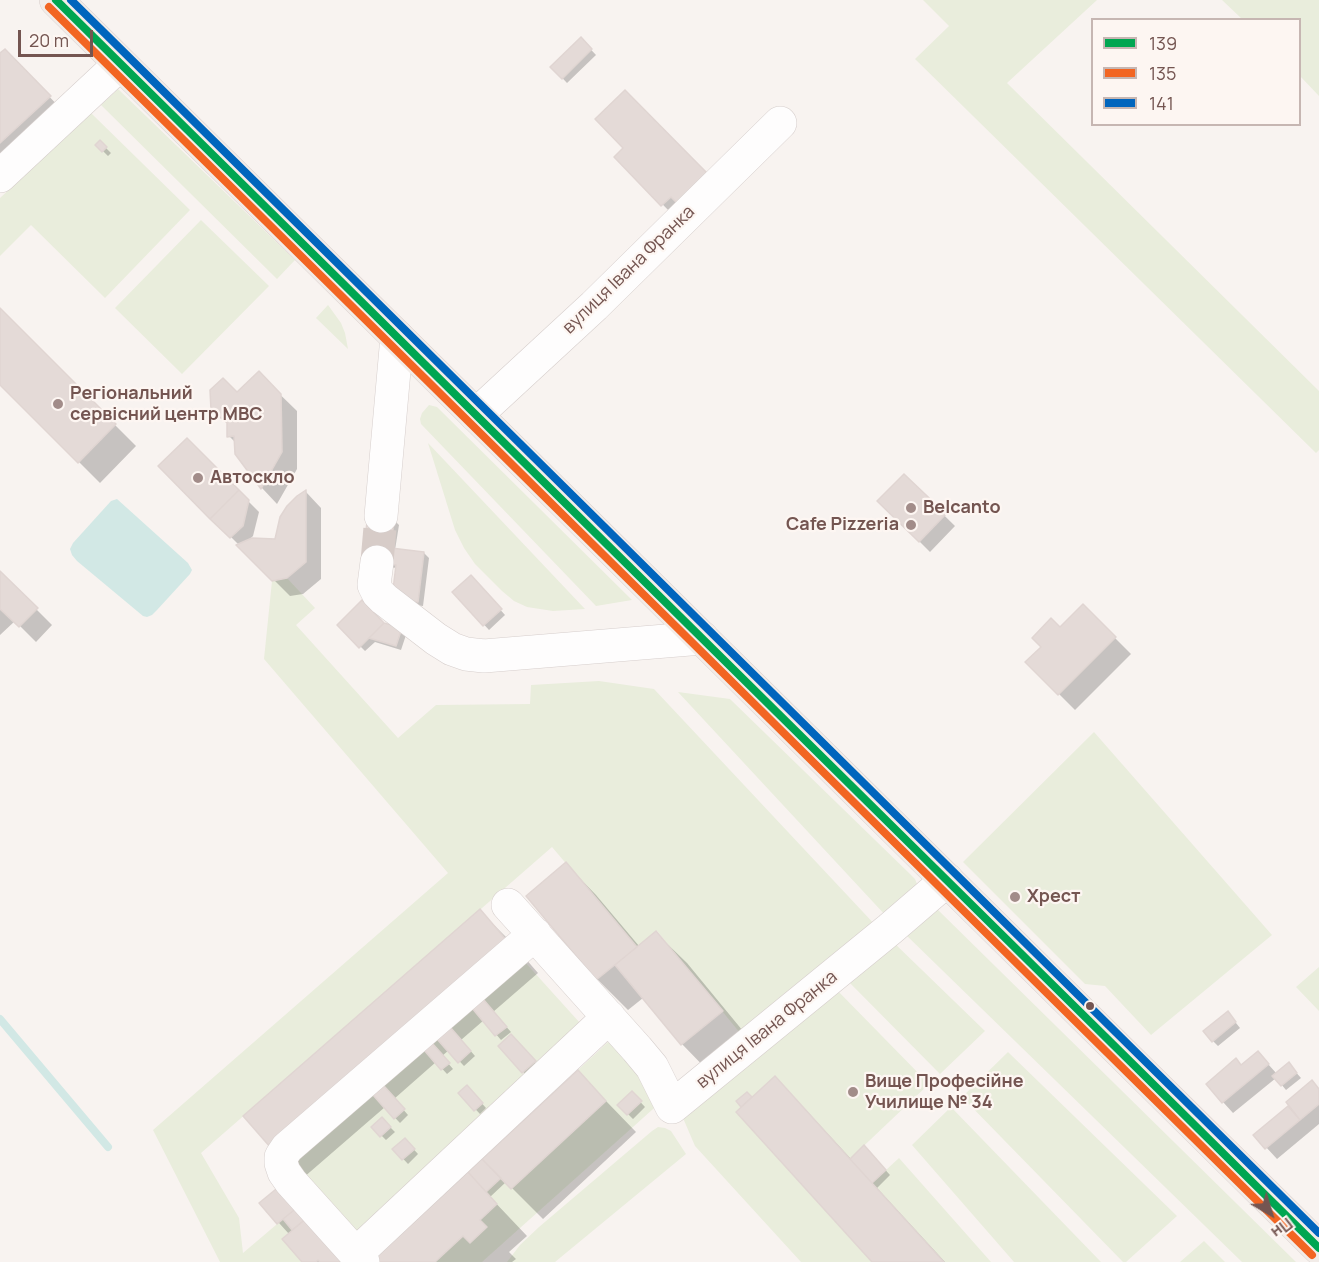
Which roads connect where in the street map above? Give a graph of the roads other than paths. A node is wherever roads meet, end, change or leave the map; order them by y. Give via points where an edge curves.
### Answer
1 (56, 0) edge
2 (120, 64) junction
3 (780, 123) dead end
4 (0, 176) edge
5 (398, 338) junction
6 (476, 415) junction
7 (381, 516) tunnel mouth
8 (377, 562) tunnel mouth
9 (702, 638) junction
10 (947, 880) junction
11 (508, 905) dead end
12 (535, 934) junction
13 (609, 1017) junction
14 (1319, 1248) edge
15 (360, 1258) edge

1 - 2 main road
2 - 4 street
2 - 5 main road
3 - 6 street, вулиця Івана Франка via 594,306
5 - 6 main road
5 - 7 street
6 - 9 main road
8 - 9 street via 374,585 384,599 436,639 466,654 484,656
9 - 10 main road
10 - 13 street, вулиця Івана Франка via 672,1107 652,1067
10 - 14 main road
11 - 12 street, вулиця Івана Франка
12 - 13 street, вулиця Івана Франка
12 - 15 street via 281,1157 291,1182
13 - 15 street

